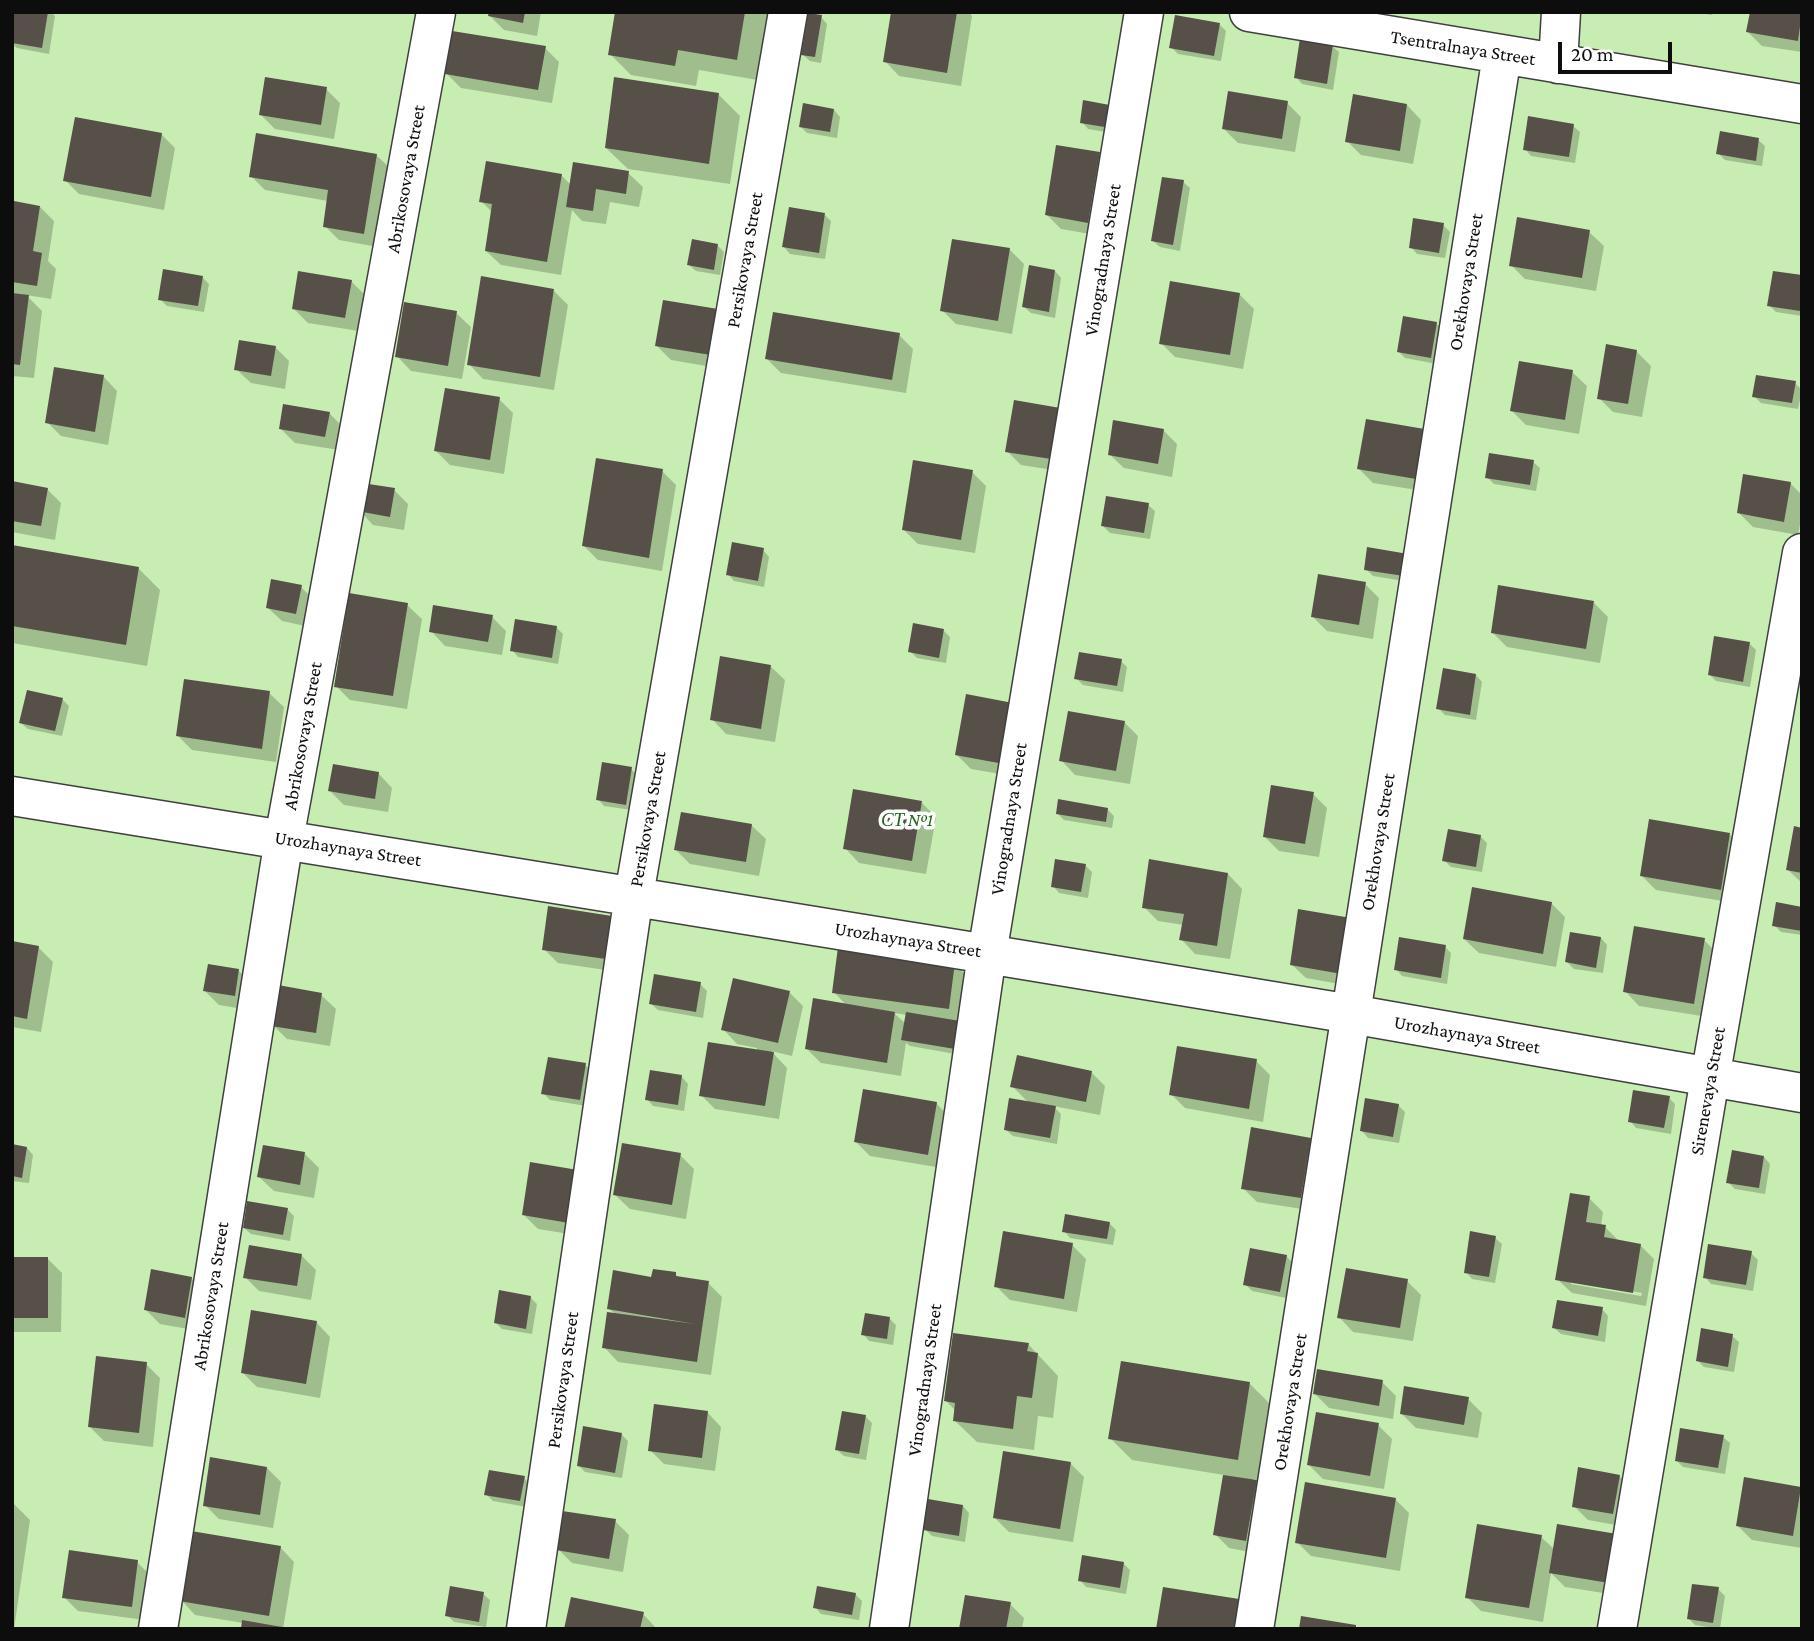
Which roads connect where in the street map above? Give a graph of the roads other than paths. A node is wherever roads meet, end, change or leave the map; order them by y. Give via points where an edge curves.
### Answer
1 (436, 12) edge
2 (788, 12) edge
3 (1144, 12) edge
4 (1249, 12) edge
5 (1561, 12) edge
6 (1502, 55) junction
7 (1558, 64) junction
8 (1802, 104) edge
9 (1802, 553) edge
10 (12, 796) edge
11 (284, 839) junction
12 (634, 895) junction
13 (987, 954) junction
14 (1352, 1014) junction
15 (1710, 1078) junction
16 (1802, 1093) edge
17 (158, 1629) edge
18 (526, 1629) edge
19 (889, 1629) edge
20 (1254, 1629) edge
21 (1617, 1629) edge

1 - 11 street, Abrikosovaya Street
2 - 12 street, Persikovaya Street
3 - 13 street, Vinogradnaya Street
4 - 6 street, Tsentralnaya Street
5 - 7 street
6 - 7 street, Tsentralnaya Street
6 - 14 street, Orekhovaya Street
7 - 8 street, Tsentralnaya Street
9 - 15 street, Sirenevaya Street
10 - 11 street, Urozhaynaya Street
11 - 12 street, Urozhaynaya Street
11 - 17 street, Abrikosovaya Street
12 - 13 street, Urozhaynaya Street
12 - 18 street, Persikovaya Street
13 - 14 street, Urozhaynaya Street
13 - 19 street, Vinogradnaya Street
14 - 15 street, Urozhaynaya Street
14 - 20 street, Orekhovaya Street
15 - 16 street, Urozhaynaya Street
15 - 21 street, Sirenevaya Street

